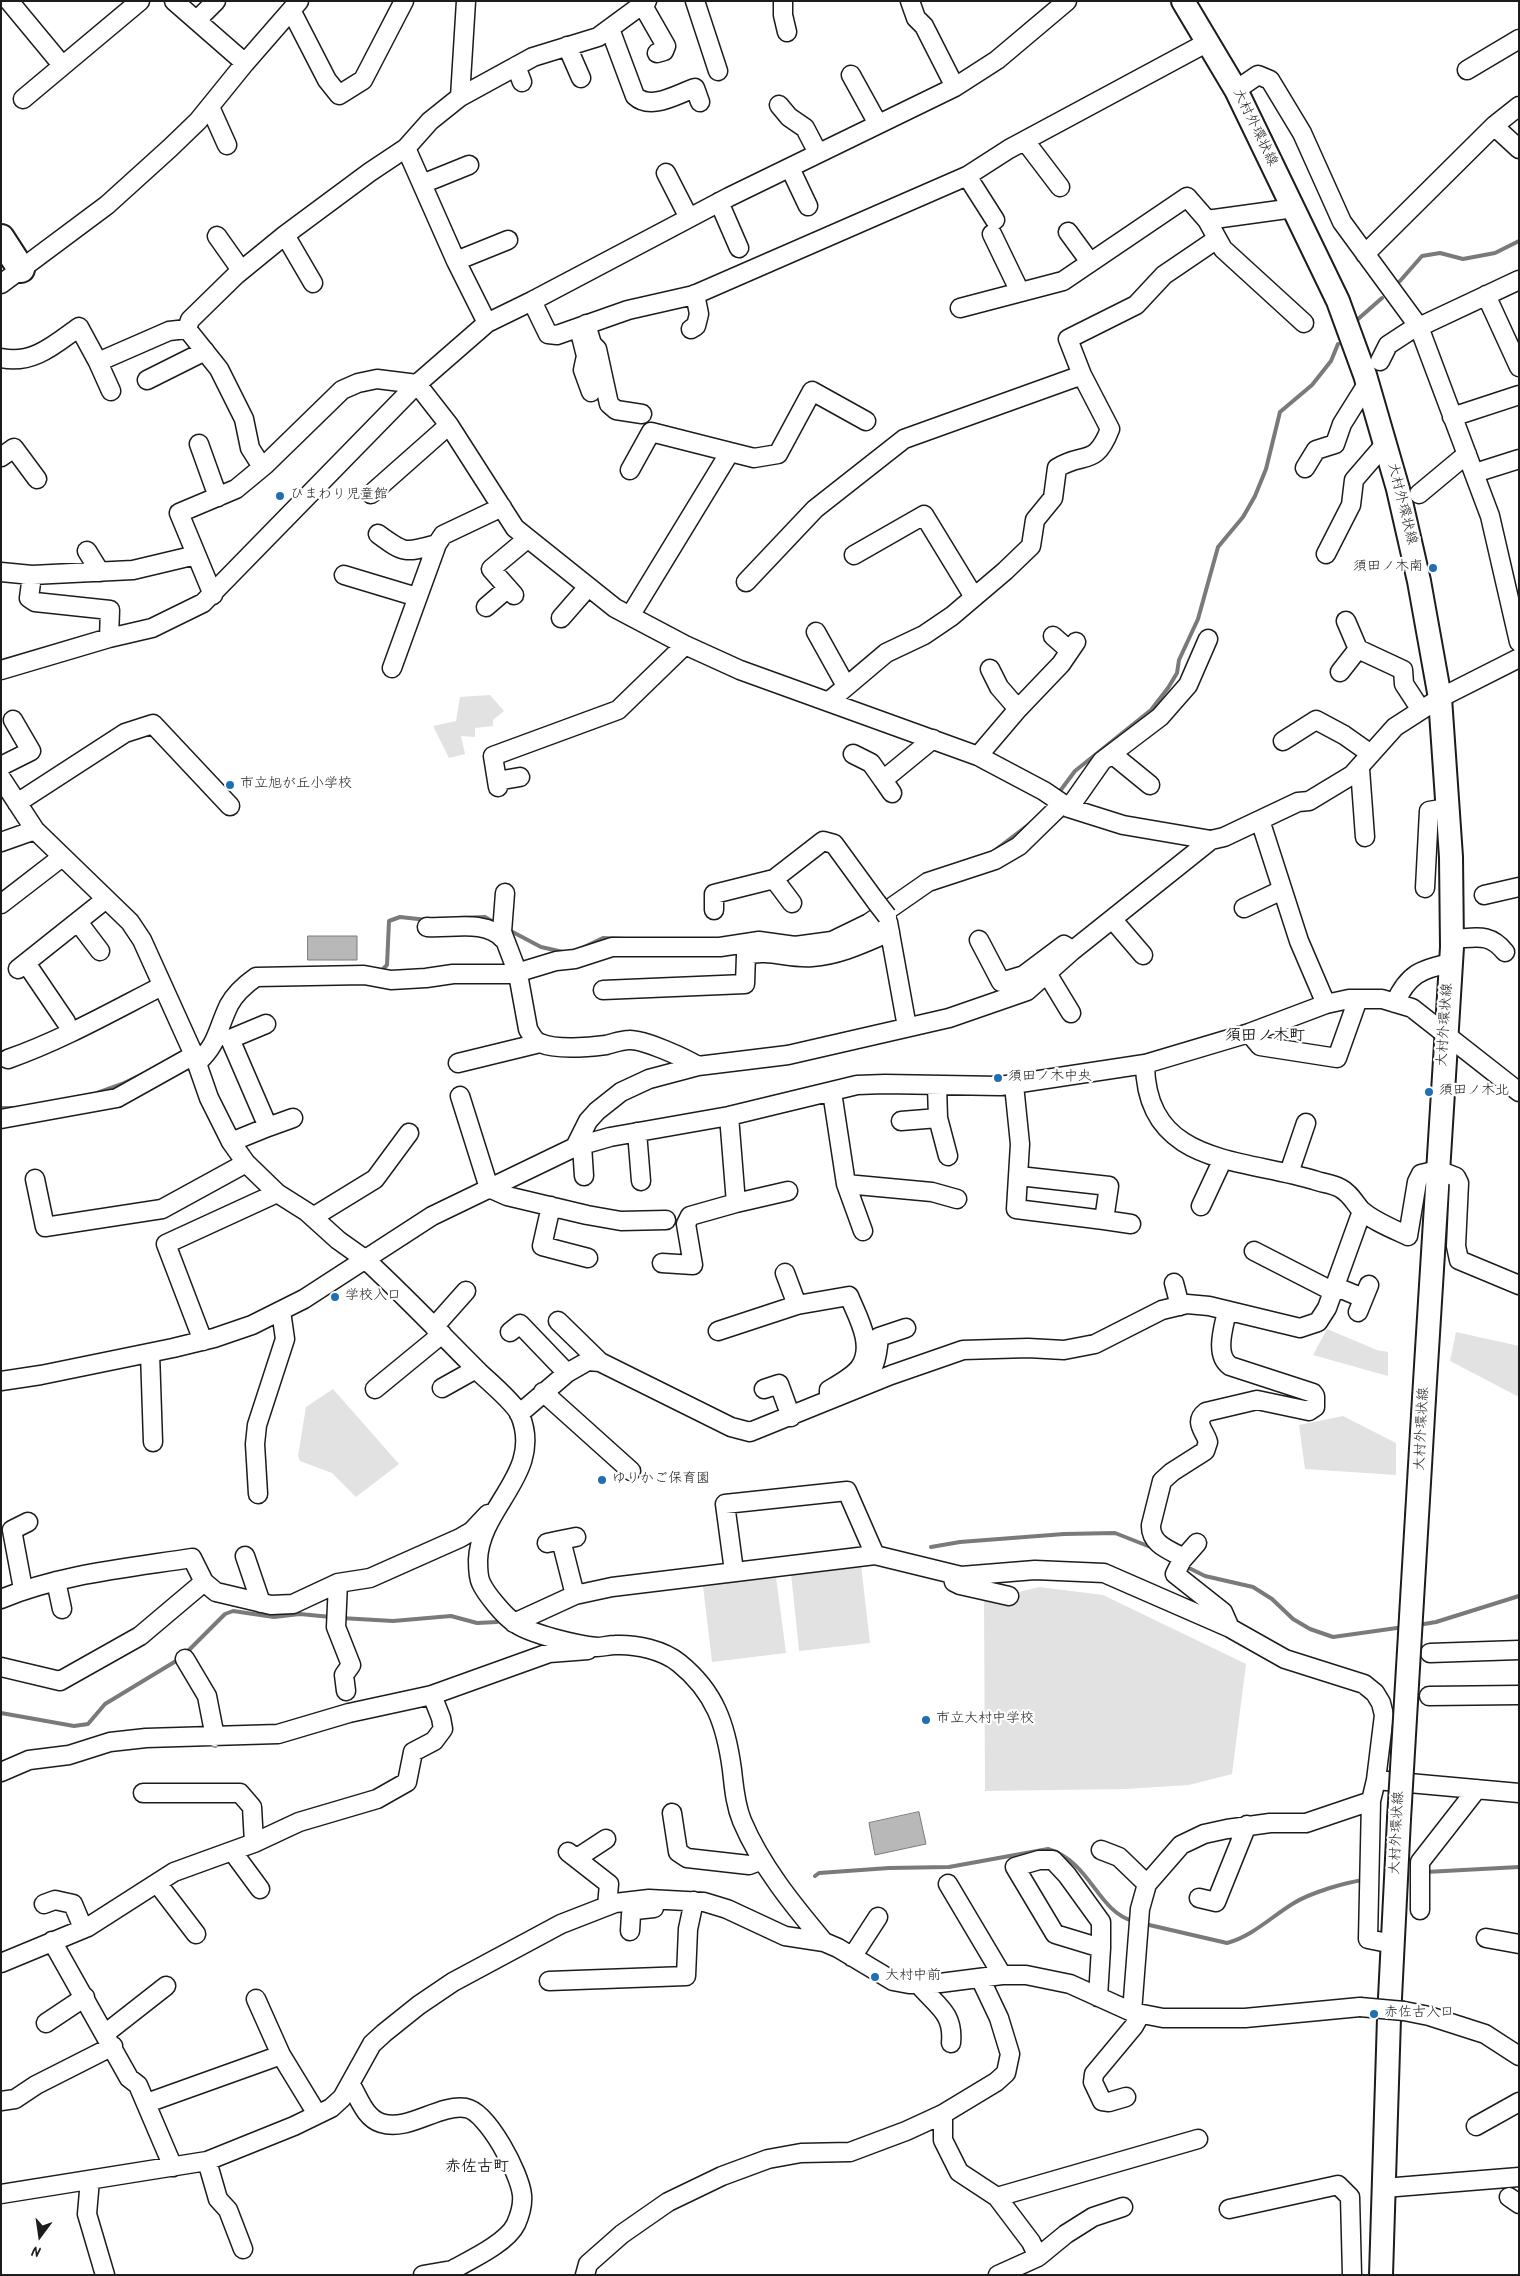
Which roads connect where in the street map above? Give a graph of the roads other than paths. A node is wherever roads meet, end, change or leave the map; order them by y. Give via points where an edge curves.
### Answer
1 (9, 1) edge
2 (140, 1) edge
3 (174, 1) edge
4 (216, 1) edge
5 (404, 1) edge
6 (466, 1) edge
7 (695, 1) edge
8 (783, 1) edge
9 (910, 1) edge
10 (1067, 1) edge
11 (1183, 1) edge
12 (637, 4) edge
13 (295, 6) edge
14 (198, 20) junction
15 (610, 29) junction
16 (787, 32) dead end
17 (1519, 39) edge
18 (1208, 42) junction
19 (567, 46) junction
20 (657, 54) dead end
21 (245, 62) junction
22 (62, 65) junction
23 (1467, 70) dead end
24 (718, 71) dead end
25 (851, 75) dead end
26 (581, 78) dead end
27 (955, 87) junction
28 (1236, 90) junction
29 (700, 91) dead end
30 (460, 97) junction
31 (23, 99) dead end
32 (778, 105) dead end
33 (1519, 106) edge
34 (210, 107) junction
35 (878, 124) junction
36 (1494, 126) junction
37 (1025, 141) junction
38 (227, 144) dead end
39 (406, 148) junction
40 (1519, 149) edge
41 (818, 153) junction
42 (469, 165) dead end
43 (790, 168) junction
44 (666, 173) dead end
45 (967, 176) junction
46 (422, 184) junction
47 (1060, 187) dead end
48 (719, 202) junction
49 (808, 206) dead end
50 (1294, 208) junction
51 (689, 218) junction
52 (1207, 220) junction
53 (1068, 232) dead end
54 (285, 235) junction
55 (217, 236) dead end
56 (1, 238) edge
57 (1217, 239) junction
58 (508, 240) dead end
59 (739, 248) dead end
60 (1365, 254) junction
61 (456, 261) junction
62 (1090, 262) junction
63 (241, 270) junction
64 (11, 277) edge
65 (1519, 280) edge
66 (313, 283) dead end
67 (1020, 292) junction
68 (695, 294) junction
69 (1486, 295) junction
70 (532, 301) junction
71 (960, 308) dead end
72 (487, 323) junction
73 (1304, 323) dead end
74 (582, 326) junction
75 (1418, 326) junction
76 (690, 329) dead end
77 (187, 330) junction
78 (205, 351) junction
79 (1, 358) edge
80 (1380, 361) dead end
81 (98, 362) junction
82 (1519, 367) edge
83 (1082, 375) junction
84 (147, 380) dead end
85 (417, 384) junction
86 (1368, 384) junction
87 (111, 392) dead end
88 (591, 392) dead end
89 (1519, 395) edge
90 (642, 414) dead end
91 (1452, 417) junction
92 (866, 422) dead end
93 (449, 425) junction
94 (199, 444) dead end
95 (1385, 444) junction
96 (730, 452) junction
97 (1467, 454) junction
98 (1, 457) edge
99 (1519, 459) edge
100 (628, 462) dead end
101 (262, 467) junction
102 (1305, 468) dead end
103 (1475, 473) junction
104 (37, 479) dead end
105 (371, 494) dead end
106 (1418, 494) dead end
107 (218, 498) junction
108 (502, 507) junction
109 (378, 534) dead end
110 (527, 539) junction
111 (437, 544) junction
112 (87, 551) dead end
113 (1326, 554) dead end
114 (196, 555) junction
115 (854, 555) dead end
116 (1, 572) edge
117 (100, 572) junction
118 (344, 574) dead end
119 (32, 575) junction
120 (746, 582) dead end
121 (588, 587) junction
122 (213, 595) junction
123 (417, 597) junction
124 (974, 597) junction
125 (486, 607) dead end
126 (630, 616) junction
127 (561, 618) dead end
128 (1346, 621) dead end
129 (816, 632) dead end
130 (1053, 636) dead end
131 (109, 638) junction
132 (1208, 639) dead end
133 (1519, 642) edge
134 (685, 645) junction
135 (1358, 648) junction
136 (1519, 658) edge
137 (392, 668) dead end
138 (990, 669) dead end
139 (1, 670) edge
140 (1340, 672) dead end
141 (846, 686) junction
142 (1440, 698) junction
143 (828, 702) junction
144 (1018, 709) junction
145 (1421, 710) junction
146 (13, 720) dead end
147 (933, 739) junction
148 (1283, 741) dead end
149 (853, 754) dead end
150 (1112, 754) junction
151 (1371, 754) junction
152 (978, 756) junction
153 (1, 766) edge
154 (1360, 769) junction
155 (520, 777) dead end
156 (1, 778) edge
157 (1150, 785) dead end
158 (17, 802) junction
159 (1063, 805) junction
160 (230, 806) dead end
161 (1448, 808) junction
162 (1260, 820) junction
163 (35, 830) junction
164 (1365, 837) dead end
165 (1211, 840) junction
166 (1, 842) edge
167 (62, 857) junction
168 (774, 879) junction
169 (1519, 886) edge
170 (1425, 888) dead end
171 (1282, 890) junction
172 (506, 893) dead end
173 (1484, 895) dead end
174 (106, 899) junction
175 (792, 903) dead end
176 (1, 904) edge
177 (1244, 908) dead end
178 (714, 910) dead end
179 (885, 917) junction
180 (1113, 920) junction
181 (78, 922) junction
182 (427, 927) dead end
183 (503, 930) junction
184 (1452, 939) junction
185 (979, 940) dead end
186 (100, 951) dead end
187 (1072, 951) junction
188 (1505, 952) dead end
189 (1143, 955) dead end
190 (1451, 963) junction
191 (518, 974) junction
192 (1048, 975) junction
193 (162, 986) junction
194 (603, 990) dead end
195 (1358, 999) junction
196 (1395, 1003) junction
197 (1326, 1004) junction
198 (1071, 1013) dead end
199 (66, 1022) dead end
200 (266, 1024) dead end
201 (907, 1027) junction
202 (1249, 1033) junction
203 (1445, 1033) junction
204 (540, 1043) junction
205 (8, 1059) dead end
206 (195, 1059) junction
207 (458, 1063) dead end
208 (1144, 1064) junction
209 (698, 1066) junction
210 (1014, 1085) junction
211 (937, 1086) junction
212 (832, 1092) junction
213 (1519, 1092) edge
214 (460, 1096) dead end
215 (729, 1116) junction
216 (293, 1118) dead end
217 (938, 1118) junction
218 (1, 1119) edge
219 (901, 1121) dead end
220 (1306, 1122) dead end
221 (268, 1127) junction
222 (637, 1132) junction
223 (410, 1133) dead end
224 (231, 1142) junction
225 (578, 1146) junction
226 (948, 1156) dead end
227 (1222, 1160) junction
228 (246, 1163) junction
229 (1438, 1170) junction
230 (1288, 1172) junction
231 (584, 1176) dead end
232 (1019, 1176) junction
233 (35, 1179) dead end
234 (641, 1181) dead end
235 (846, 1184) junction
236 (489, 1188) junction
237 (788, 1191) dead end
238 (278, 1192) junction
239 (957, 1199) dead end
240 (736, 1203) junction
241 (552, 1206) junction
242 (1201, 1206) dead end
243 (1362, 1211) junction
244 (313, 1217) junction
245 (666, 1220) dead end
246 (1104, 1220) junction
247 (1131, 1224) dead end
248 (863, 1231) dead end
249 (1254, 1251) dead end
250 (588, 1258) dead end
251 (366, 1260) junction
252 (662, 1263) dead end
253 (785, 1273) dead end
254 (1174, 1283) dead end
255 (1519, 1285) edge
256 (1333, 1289) junction
257 (466, 1291) dead end
258 (1364, 1298) dead end
259 (797, 1305) junction
260 (1180, 1306) junction
261 (281, 1311) junction
262 (1227, 1311) junction
263 (558, 1321) dead end
264 (520, 1324) dead end
265 (906, 1328) dead end
266 (438, 1331) junction
267 (718, 1331) dead end
268 (203, 1341) junction
269 (150, 1353) junction
270 (600, 1362) junction
271 (476, 1368) junction
272 (567, 1372) junction
273 (1, 1381) edge
274 (442, 1388) dead end
275 (857, 1388) junction
276 (764, 1389) dead end
277 (375, 1390) dead end
278 (543, 1392) junction
279 (828, 1400) junction
280 (519, 1414) junction
281 (791, 1416) junction
282 (153, 1442) dead end
283 (631, 1471) dead end
284 (258, 1494) dead end
285 (497, 1505) junction
286 (28, 1522) dead end
287 (561, 1540) dead end
288 (1196, 1543) dead end
289 (875, 1555) junction
290 (244, 1556) dead end
291 (1181, 1563) junction
292 (734, 1571) junction
293 (952, 1574) junction
294 (56, 1581) junction
295 (204, 1582) junction
296 (338, 1583) junction
297 (23, 1589) junction
298 (575, 1595) junction
299 (1009, 1596) dead end
300 (1, 1598) edge
301 (261, 1603) junction
302 (62, 1609) dead end
303 (514, 1623) junction
304 (1230, 1628) junction
305 (598, 1647) junction
306 (1519, 1650) edge
307 (1430, 1652) dead end
308 (185, 1659) dead end
309 (1, 1667) edge
310 (346, 1692) dead end
311 (432, 1695) junction
312 (1519, 1695) edge
313 (1429, 1696) dead end
314 (215, 1737) junction
315 (1, 1772) edge
316 (1376, 1780) junction
317 (1477, 1789) junction
318 (143, 1793) dead end
319 (1519, 1793) edge
320 (1371, 1801) junction
321 (672, 1813) dead end
322 (1247, 1825) junction
323 (606, 1840) dead end
324 (254, 1843) junction
325 (1101, 1850) dead end
326 (232, 1851) junction
327 (762, 1860) junction
328 (157, 1883) junction
329 (948, 1884) dead end
330 (1147, 1884) junction
331 (260, 1889) dead end
332 (1199, 1898) dead end
333 (674, 1900) junction
334 (694, 1901) junction
335 (44, 1904) dead end
336 (607, 1906) junction
337 (1420, 1910) dead end
338 (878, 1917) dead end
339 (83, 1928) junction
340 (630, 1931) dead end
341 (196, 1934) dead end
342 (1486, 1938) dead end
343 (52, 1940) junction
344 (824, 1942) junction
345 (1392, 1944) junction
346 (1519, 1944) edge
347 (1101, 1948) junction
348 (852, 1957) junction
349 (1, 1963) edge
350 (1002, 1975) junction
351 (980, 1978) junction
352 (549, 1981) dead end
353 (919, 1985) junction
354 (166, 1986) dead end
355 (85, 1997) junction
356 (1098, 1997) junction
357 (256, 1999) dead end
358 (1136, 2013) junction
359 (46, 2023) dead end
360 (109, 2040) junction
361 (951, 2043) dead end
362 (281, 2055) junction
363 (1519, 2056) edge
364 (352, 2085) junction
365 (1126, 2097) dead end
366 (1, 2101) edge
367 (1519, 2102) edge
368 (147, 2103) junction
369 (317, 2114) junction
370 (943, 2114) junction
371 (1476, 2126) dead end
372 (1198, 2139) dead end
373 (207, 2161) junction
374 (173, 2167) junction
375 (1519, 2177) edge
376 (90, 2180) junction
377 (1384, 2188) junction
378 (1, 2194) edge
379 (996, 2197) junction
380 (1123, 2207) dead end
381 (1229, 2209) dead end
382 (243, 2249) dead end
383 (1038, 2257) junction
384 (1018, 2271) edge
385 (453, 2273) edge
386 (105, 2275) edge
387 (423, 2275) edge
388 (585, 2275) edge
389 (998, 2275) edge
390 (1352, 2275) edge
391 (1381, 2275) edge

1 - 22 street
2 - 22 street
3 - 14 street
4 - 14 street
5 - 13 street via 364,80 339,96 327,80
6 - 30 street
7 - 24 street
8 - 16 street
9 - 27 street via 916,18 924,26
10 - 27 street via 997,60
11 - 18 main road, 大村外環状線
12 - 15 street
12 - 20 street via 666,46
13 - 21 street
14 - 21 street
15 - 19 street via 598,37
15 - 29 street via 635,96 642,102 652,103
17 - 23 street
18 - 28 main road, 大村外環状線
18 - 37 street
19 - 26 street
19 - 30 street via 533,57 519,74
21 - 34 street
22 - 31 street
25 - 35 street
27 - 35 street
28 - 50 main road, 大村外環状線
28 - 60 street via 1258,75 1270,80 1302,133 1342,222
30 - 39 street via 430,121
32 - 41 street via 805,128
33 - 36 street
34 - 38 street
34 - 64 street via 107,205
35 - 41 street
36 - 40 street
36 - 60 street
37 - 45 street
37 - 47 street
39 - 46 street
39 - 54 street
41 - 43 street
42 - 46 street
43 - 48 street
43 - 49 street
44 - 51 street
45 - 67 street via 994,227
45 - 68 street
46 - 61 street
48 - 51 street
48 - 59 street
50 - 52 street
50 - 86 main road, 大村外環状線 via 1338,301
51 - 70 street
52 - 57 street
52 - 62 street via 1187,197
53 - 62 street
54 - 63 street
54 - 66 street
55 - 63 street
56 - 64 highway
57 - 73 street via 1223,249
57 - 83 street via 1164,275 1136,305 1068,340
58 - 61 street
60 - 75 street
61 - 72 street
62 - 67 street via 1063,281
63 - 77 street via 190,320
65 - 69 street
67 - 71 street
68 - 74 street via 628,310
68 - 76 street via 699,314 696,326
69 - 75 street
69 - 82 street
70 - 72 street
70 - 74 street via 548,334 557,335
72 - 85 street
74 - 88 street via 586,356 583,370
74 - 90 street via 597,349 609,404 616,410
75 - 80 street via 1388,345
75 - 91 street
77 - 78 street
77 - 81 street via 168,331
78 - 84 street
78 - 101 street via 219,369 240,410 250,448
79 - 81 street via 11,360 38,356 79,326
81 - 87 street
83 - 120 street via 904,439 815,509
83 - 124 street via 1110,429 1100,450 1087,458 1052,466 1053,498 1035,520 1031,546
85 - 93 street
85 - 101 street via 377,379 342,390
85 - 122 street
86 - 95 main road, 大村外環状線
86 - 102 street via 1342,424 1335,444 1316,450
89 - 91 street
91 - 97 street
92 - 96 street via 812,391 778,454 754,458
93 - 105 street
93 - 108 street
94 - 107 street
95 - 113 street via 1354,480 1351,505
95 - 142 main road, 大村外環状線 via 1419,581
96 - 100 street via 651,432
96 - 126 street
97 - 103 street
97 - 106 street
98 - 104 street via 14,448
99 - 103 street
101 - 107 street via 236,489
103 - 133 street via 1490,516
107 - 114 street via 179,513
108 - 110 street
108 - 111 street via 443,535
109 - 111 street via 404,551
110 - 121 street
110 - 125 street via 491,569 511,592
111 - 123 street
112 - 117 street
114 - 117 street via 132,570
114 - 122 street
115 - 124 street via 924,515
116 - 119 street
117 - 119 street
118 - 123 street
119 - 131 street via 29,598 35,602 110,610
121 - 126 street
121 - 127 street
122 - 131 street via 152,628
123 - 137 street
124 - 141 street via 924,635 886,653
126 - 134 street
128 - 135 street
129 - 141 street
130 - 144 street via 1073,646 1061,664
131 - 139 street
132 - 150 street via 1188,685 1160,717
134 - 143 street via 740,670
134 - 155 street via 618,710 493,756 498,784
135 - 140 street
135 - 145 street via 1403,670 1404,684
136 - 142 street
138 - 144 street via 999,687
141 - 143 street
142 - 145 street
142 - 161 main road, 大村外環状線
143 - 147 street
144 - 152 street
145 - 151 street via 1395,727
146 - 153 street via 31,751
147 - 149 street via 888,787 871,764
147 - 152 street
148 - 151 street via 1316,720
150 - 157 street
150 - 159 street
151 - 154 street
152 - 159 street via 1044,791
154 - 162 street via 1309,802 1298,802
154 - 164 street
156 - 158 street
158 - 160 street via 125,733 153,724
158 - 163 street
159 - 165 street via 1123,825
159 - 191 street via 1011,851 995,860 928,882 861,928 832,941 795,946 759,941 720,947 612,947
161 - 170 street via 1429,811
161 - 184 main road, 大村外環状線
162 - 165 street
162 - 171 street
163 - 166 street
163 - 167 street
165 - 180 street
167 - 174 street
167 - 176 street
168 - 175 street
168 - 178 street via 714,894
168 - 179 street via 823,841 834,844
169 - 173 street
171 - 177 street
171 - 197 street via 1299,941
172 - 183 street
174 - 181 street
174 - 193 street via 130,922 142,940
179 - 194 street via 839,953 810,957 760,951 746,955 745,984
179 - 201 street
180 - 187 street
180 - 189 street
181 - 186 street
181 - 199 street via 22,966
182 - 183 street via 470,926 498,932
183 - 191 street
184 - 188 street via 1496,940
184 - 190 main road, 大村外環状線
185 - 187 street via 1001,982 1024,975 1064,945
187 - 192 street
190 - 196 street via 1430,967 1412,976 1400,990
190 - 203 main road, 大村外環状線
191 - 204 street via 528,1029
191 - 206 street via 454,974 391,980 364,975 256,977 230,1004 210,1051
192 - 198 street
192 - 201 street via 1028,991 949,1018
193 - 205 street via 77,1030
193 - 206 street
195 - 196 street
195 - 197 street
195 - 202 street via 1338,1058 1260,1046
196 - 203 street via 1412,1008
197 - 202 street
200 - 221 street via 230,1040
201 - 209 street via 788,1055
202 - 208 street
203 - 213 street
203 - 229 main road, 大村外環状線
204 - 207 street
204 - 209 street via 563,1047 630,1040
206 - 218 street via 116,1098
206 - 224 street via 209,1098
208 - 210 street
208 - 227 street via 1145,1084 1154,1113 1171,1133 1184,1142
209 - 225 street via 649,1079 621,1092 588,1121
210 - 211 street
210 - 232 street via 1020,1144
211 - 212 street via 857,1085
211 - 217 street
212 - 215 street
212 - 235 street
214 - 236 street
215 - 222 street
215 - 240 street
216 - 221 street
217 - 219 street
217 - 226 street
220 - 230 street
221 - 224 street
222 - 225 street
222 - 234 street
223 - 244 street via 375,1179
224 - 228 street
225 - 231 street
225 - 236 street
227 - 230 street
227 - 242 street
228 - 233 street via 162,1209 45,1227
228 - 238 street
229 - 243 street via 1420,1174 1408,1236
229 - 255 street via 1456,1177 1459,1183 1456,1246 1459,1260
229 - 345 main road, 大村外環状線, bridge
230 - 243 street via 1340,1188
232 - 246 street via 1016,1208
232 - 246 street via 1108,1186
235 - 239 street via 932,1192
235 - 248 street
236 - 241 street via 507,1196
236 - 251 street via 432,1216
237 - 240 street
238 - 244 street
238 - 268 street via 166,1244
240 - 252 street via 690,1216 686,1224 693,1265
241 - 245 street via 621,1221
241 - 250 street via 542,1246
243 - 256 street
244 - 251 street
246 - 247 street
249 - 256 street
251 - 261 street
251 - 266 street
253 - 259 street
254 - 260 street
256 - 258 street
256 - 262 street via 1318,1322 1300,1328
257 - 266 street
259 - 267 street
259 - 279 street via 849,1296 863,1334 867,1349 860,1367 829,1390
260 - 262 street via 1209,1306
260 - 275 street via 1162,1310 1095,1344 1064,1350 963,1350
261 - 268 street via 252,1325
261 - 284 street via 285,1339 257,1425
262 - 291 street via 1222,1336 1225,1363 1313,1393 1316,1396 1315,1407 1309,1411 1257,1400 1201,1416 1199,1425 1208,1442 1205,1451 1162,1481 1151,1525 1155,1541
263 - 270 street
264 - 272 street
265 - 275 street via 879,1337 872,1373
266 - 271 street
266 - 277 street
268 - 269 street
269 - 273 street
269 - 282 street
270 - 272 street via 588,1361
270 - 281 street via 731,1427 750,1432
271 - 274 street
271 - 280 street
272 - 278 street
275 - 279 street
276 - 281 street via 779,1384
278 - 280 street
278 - 283 street
279 - 281 street
280 - 285 street via 525,1453 514,1482
285 - 296 street via 472,1531 460,1538 370,1578
285 - 303 street via 485,1527 478,1566 481,1583
286 - 297 street via 12,1530
287 - 298 street
288 - 291 street
289 - 292 street
289 - 292 street via 847,1491 725,1504
289 - 293 street
290 - 301 street
291 - 304 street via 1175,1574 1223,1612
292 - 298 street
293 - 299 street via 954,1582 960,1585
293 - 304 street via 1035,1570 1104,1573
294 - 295 street via 192,1558
294 - 297 street
294 - 302 street
295 - 301 street via 216,1592
295 - 309 street via 140,1636 60,1681
296 - 301 street via 293,1604
296 - 310 street via 336,1627 351,1664 344,1675
297 - 300 street
298 - 303 street
303 - 305 street via 546,1635
304 - 316 street via 1284,1659 1364,1684 1375,1693 1384,1714
305 - 311 street via 549,1653
305 - 327 street via 640,1647 662,1654 677,1661 704,1687 716,1706 728,1738 736,1804
306 - 307 street
308 - 314 street via 207,1696
311 - 314 street via 349,1713 278,1734
311 - 324 street via 443,1729 434,1741 413,1752 407,1782 377,1799 299,1822
312 - 313 street
314 - 315 street via 110,1742 69,1755 28,1760
316 - 317 street
316 - 320 street
317 - 319 street
317 - 337 street via 1420,1862
318 - 324 street via 240,1793 252,1807
320 - 322 street via 1306,1824
320 - 345 street via 1368,1939
321 - 327 street via 678,1852 687,1858 749,1865
322 - 330 street via 1204,1834 1181,1845
322 - 332 street via 1216,1902
323 - 336 street via 572,1855 609,1884
324 - 326 street
325 - 330 street via 1119,1857
326 - 328 street via 174,1872
326 - 331 street
327 - 344 street
328 - 339 street
328 - 341 street
329 - 350 street
330 - 358 street via 1140,1909
333 - 334 street
333 - 336 street via 649,1899
333 - 340 street via 669,1907 635,1910 631,1914
334 - 344 street via 727,1909 785,1936
334 - 352 street via 688,1930 686,1976
335 - 339 street via 56,1900 73,1904
336 - 364 street via 561,1924 453,1982 419,2005 372,2044
338 - 348 street
339 - 343 street
342 - 346 street
343 - 349 street
343 - 355 street
344 - 348 street
345 - 377 main road, 大村外環状線
347 - 347 street via 1101,1922 1053,1860 1039,1860 1015,1867 1055,1934
347 - 356 street
348 - 353 street via 893,1981
350 - 351 street
350 - 356 street via 1026,1974 1048,1978
351 - 353 street
351 - 370 street via 999,2018 1010,2054 1006,2072 996,2082
353 - 361 street via 946,2014 952,2031
354 - 360 street
355 - 359 street
355 - 360 street
356 - 358 street
357 - 362 street
358 - 363 street, bridge via 1163,2018 1245,2018 1360,2008 1404,2011 1486,2034
358 - 365 street via 1134,2026 1094,2074 1093,2082 1102,2100 1109,2102
360 - 366 street via 15,2099
360 - 368 street via 129,2078 138,2085
362 - 368 street
362 - 369 street
364 - 369 street via 331,2108
364 - 385 street via 368,2115 381,2123 398,2124 467,2108 482,2116 514,2170 522,2193 522,2207 516,2226 501,2241
367 - 371 street
368 - 374 street
369 - 373 street
370 - 379 street via 943,2140 959,2172
370 - 388 street via 850,2152 801,2153 768,2158 722,2176 668,2202 622,2234 588,2264
372 - 379 street
373 - 374 street
373 - 382 street via 218,2199 228,2210
374 - 376 street
375 - 377 street
376 - 378 street
376 - 386 street via 87,2214
377 - 391 main road, 大村外環状線
379 - 383 street via 1031,2242
380 - 383 street via 1093,2218 1066,2234
381 - 390 street via 1338,2185 1350,2197
383 - 384 street
384 - 389 street
385 - 387 street

